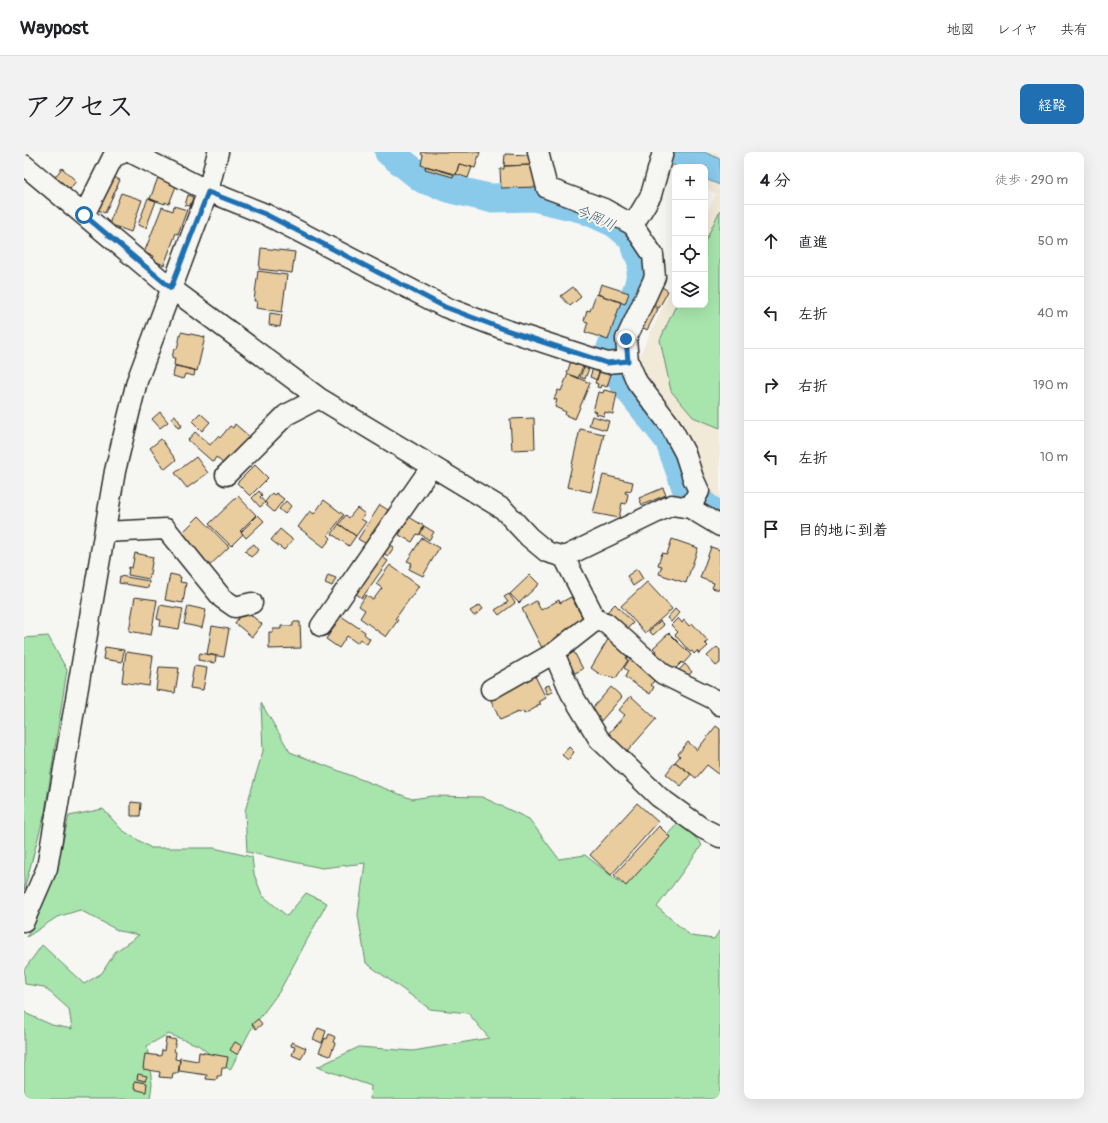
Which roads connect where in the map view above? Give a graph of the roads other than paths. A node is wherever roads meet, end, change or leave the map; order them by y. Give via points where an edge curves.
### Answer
1 (125, 152) edge
2 (130, 152) edge
3 (218, 152) edge
4 (538, 152) edge
5 (662, 152) edge
6 (24, 165) edge
7 (208, 192) junction
8 (84, 215) junction
9 (633, 224) junction
10 (171, 288) junction
11 (628, 361) junction
12 (320, 398) junction
13 (432, 466) junction
14 (226, 475) dead end
15 (690, 508) junction
16 (720, 526) edge
17 (105, 532) junction
18 (564, 557) junction
19 (252, 603) dead end
20 (596, 620) junction
21 (321, 626) dead end
22 (554, 653) junction
23 (491, 689) dead end
24 (720, 705) edge
25 (720, 837) edge
26 (24, 921) edge

1 - 8 street via 113,157
2 - 7 street
3 - 7 street
4 - 9 street via 547,188 604,209
5 - 9 street via 651,195
6 - 8 street
7 - 10 street
7 - 11 street via 265,214 445,307 607,363
8 - 10 street
9 - 11 street via 653,255 655,277 626,339
10 - 12 street
10 - 17 street via 137,381 115,471
11 - 15 street via 637,382 670,425 685,453 700,491
12 - 13 street
12 - 14 street via 286,415
13 - 18 street via 503,509 546,552
13 - 21 street
15 - 16 street
15 - 18 street via 672,505
17 - 19 street via 166,529 222,598 235,607
17 - 26 street via 47,868
18 - 20 street
20 - 22 street
20 - 24 street via 606,623 662,674 716,700
22 - 23 street
22 - 25 street via 571,694 599,739 659,797 702,828

